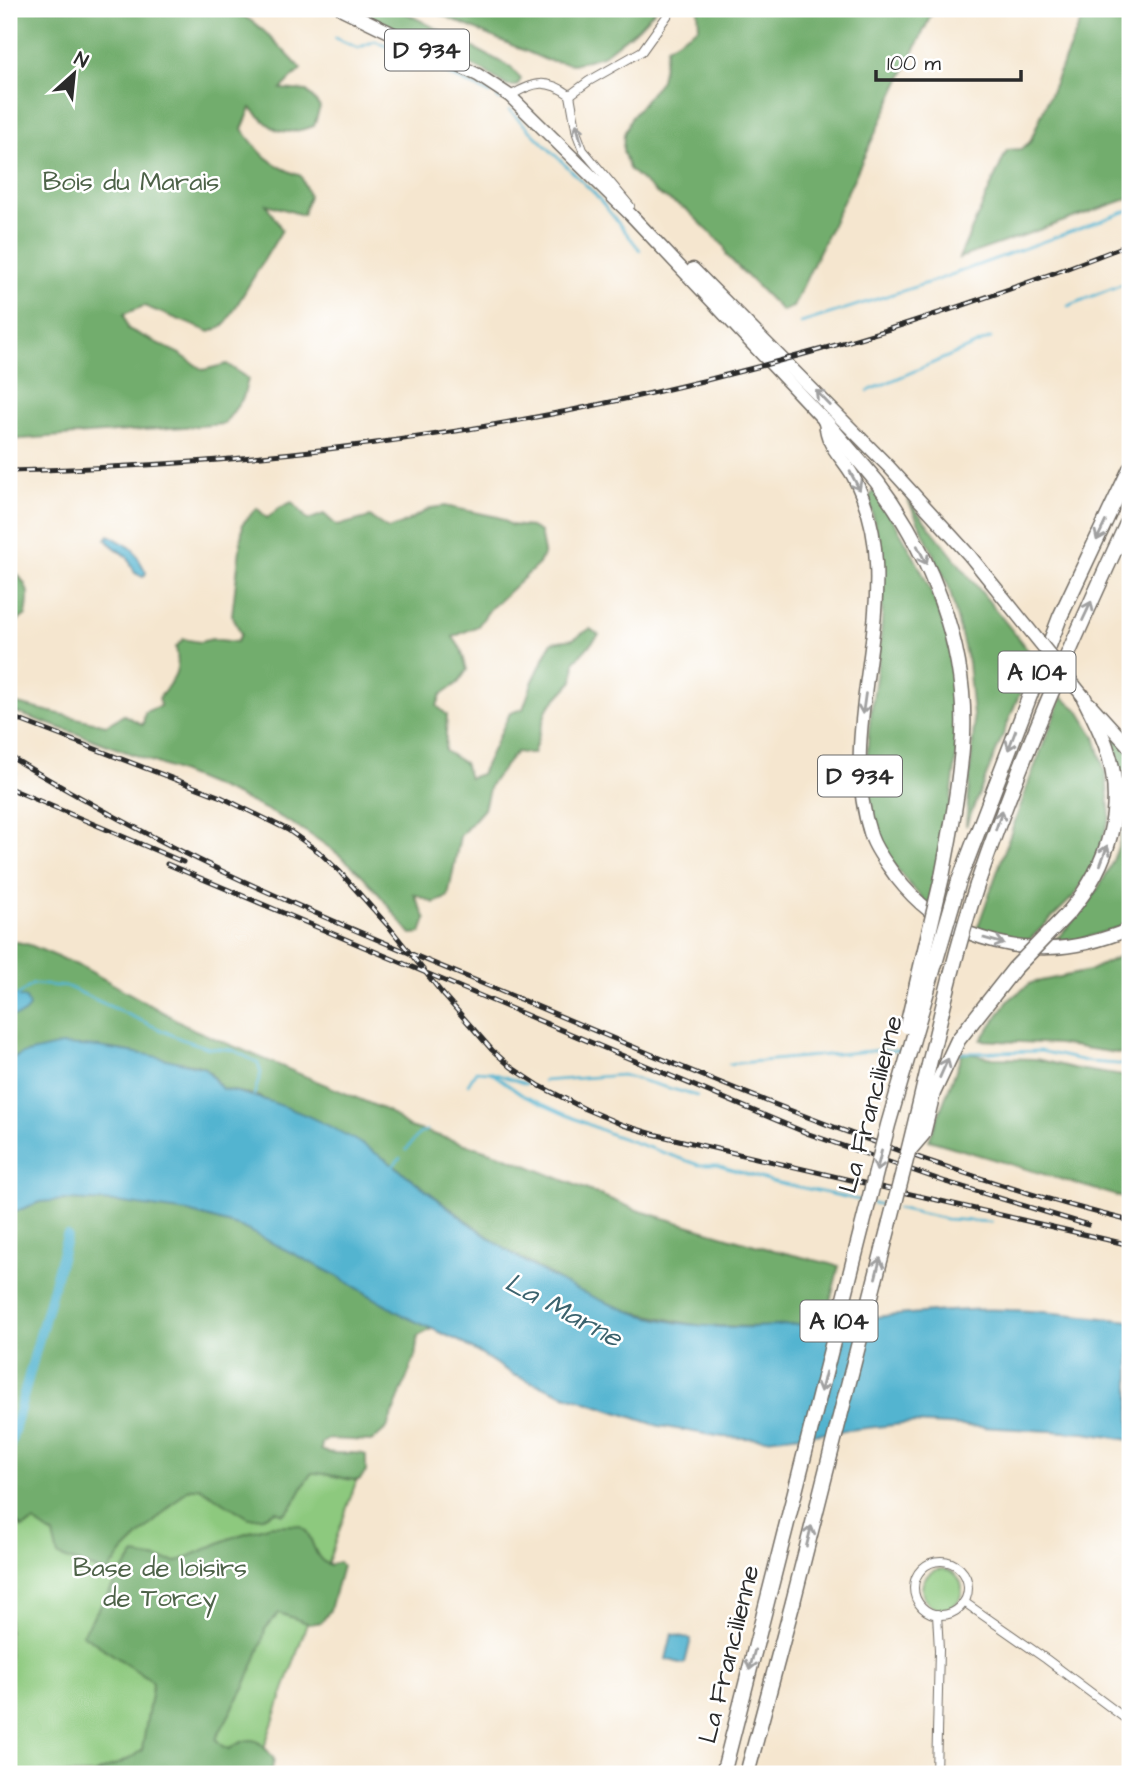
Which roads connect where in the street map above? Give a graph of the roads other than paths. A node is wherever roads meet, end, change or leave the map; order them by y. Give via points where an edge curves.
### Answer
1 (342, 9) edge
2 (672, 9) edge
3 (570, 95) junction
4 (510, 96) junction
5 (630, 206) junction
6 (825, 421) junction
7 (1130, 469) edge
8 (1130, 517) edge
9 (1083, 696) junction
10 (1130, 748) edge
11 (1130, 929) edge
12 (910, 1048) junction
13 (908, 1152) junction
14 (964, 1602) junction
15 (937, 1614) junction
16 (1130, 1722) edge
17 (723, 1774) edge
18 (747, 1774) edge
19 (936, 1774) edge

1 - 4 main road, D 934 via 478,75
2 - 3 street via 642,51
3 - 4 street via 558,86 538,83
5 -> 3 street via 583,150
4 - 5 main road, D 934 via 524,104
4 - 6 main road, D 934 via 631,215
9 -> 5 main road, D 934, bridge via 970,556 890,467
6 -> 11 main road, D 934 via 826,436 851,473 872,526 877,604 859,770 872,838 885,862 927,909 954,927 1008,945 1070,947
6 -> 12 highway, bridge via 878,484 928,567 943,607 962,701 953,820 906,1031
7 -> 12 highway, La Francilienne / A 104, bridge via 1060,617 959,881
13 -> 8 highway, La Francilienne / A 104, bridge via 938,1019 1003,806
9 - 10 main road, D 934
13 -> 9 highway, bridge via 923,1134 933,1093 958,1040 1014,969 1083,895 1101,864 1116,799 1107,746
12 -> 17 highway, La Francilienne / A 104, bridge
18 -> 13 highway, La Francilienne / A 104, bridge
14 - 15 street via 952,1612
14 - 15 street via 965,1576 952,1563 934,1562 919,1572 914,1590 921,1606
14 - 16 street
15 - 19 street

